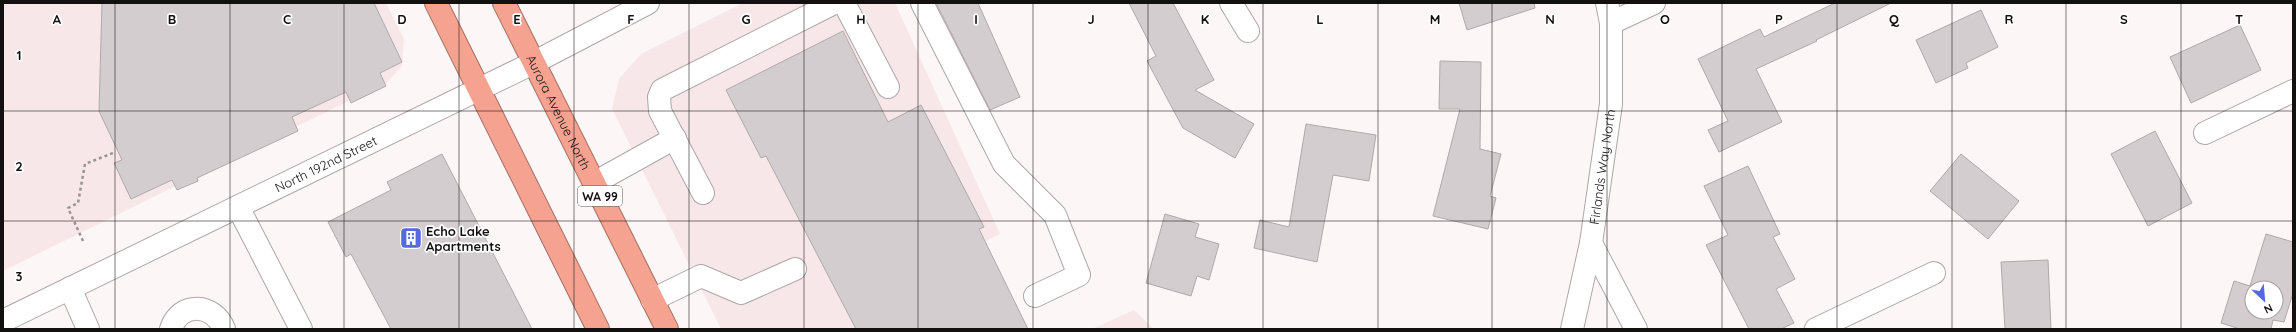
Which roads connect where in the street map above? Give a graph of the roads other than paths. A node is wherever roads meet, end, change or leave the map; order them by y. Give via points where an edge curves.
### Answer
1 (436, 3) edge
2 (504, 3) edge
3 (648, 3) edge
4 (834, 3) edge
5 (844, 3) edge
6 (922, 3) edge
7 (1231, 3) edge
8 (1654, 3) edge
9 (1609, 13) edge
10 (1248, 31) dead end
11 (533, 63) junction
12 (888, 87) dead end
13 (478, 89) junction
14 (2293, 91) edge
15 (2205, 133) dead end
16 (675, 138) junction
17 (594, 182) junction
18 (703, 193) dead end
19 (238, 207) junction
20 (1591, 243) junction
21 (795, 269) dead end
22 (1934, 273) dead end
23 (70, 288) junction
24 (1035, 296) dead end
25 (652, 300) junction
26 (3, 321) edge
27 (88, 329) edge
28 (171, 329) edge
29 (224, 329) edge
30 (301, 329) edge
31 (598, 329) edge
32 (667, 329) edge
33 (1572, 329) edge
34 (1636, 329) edge
35 (1816, 329) edge

1 - 13 highway
2 - 11 highway, Aurora Avenue North / WA 99
3 - 11 street, North 192nd Street
4 - 16 street via 662,90 659,97 660,110
5 - 12 street
6 - 24 street via 1004,164 1055,214 1079,275
7 - 10 street
8 - 9 street
9 - 20 street, Firlands Way North via 1610,104
11 - 13 street, North 192nd Street
11 - 17 highway, Aurora Avenue North / WA 99
13 - 19 street, North 192nd Street
13 - 31 highway
14 - 15 street
16 - 17 street
16 - 18 street
17 - 25 highway, Aurora Avenue North / WA 99
19 - 23 street, North 192nd Street
19 - 30 street
20 - 33 street, Firlands Way North
20 - 34 street
21 - 25 street via 741,293 701,276
22 - 35 street
23 - 26 street, North 192nd Street
23 - 27 street
25 - 32 highway, Aurora Avenue North / WA 99
28 - 29 street via 178,315 196,308 214,313

